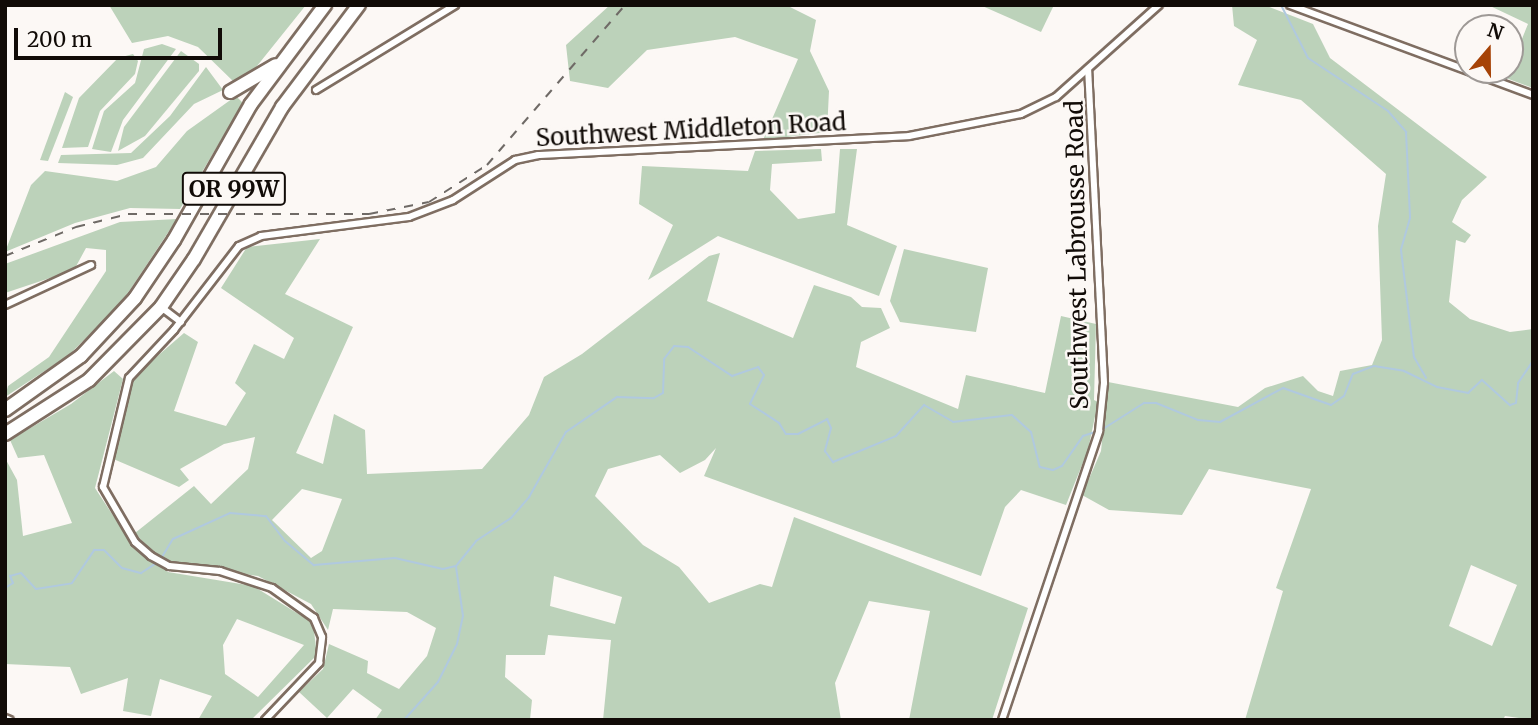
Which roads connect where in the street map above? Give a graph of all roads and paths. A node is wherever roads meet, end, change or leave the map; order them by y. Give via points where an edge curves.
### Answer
1 (325, 5) edge
2 (359, 5) edge
3 (455, 5) edge
4 (1159, 5) edge
5 (1290, 5) edge
6 (280, 63) junction
7 (1088, 69) junction
8 (316, 90) dead end
9 (230, 92) dead end
10 (1533, 95) edge
11 (92, 265) dead end
12 (5, 305) edge
13 (161, 307) junction
14 (181, 322) junction
15 (5, 410) edge
16 (5, 434) edge
17 (265, 720) edge
18 (1002, 720) edge

1 - 6 highway, OR 99W
2 - 13 highway, OR 99W via 282,107 194,260
3 - 8 street
4 - 7 street, Southwest Middleton Road
5 - 10 street
6 - 9 highway
6 - 15 highway, OR 99W via 135,298 68,367
7 - 14 street, Southwest Middleton Road via 1041,107 937,133 515,160 453,200 409,218 249,240 231,254
7 - 18 street, Southwest Labrousse Road via 1104,383 1100,418
11 - 12 street
13 - 14 street
13 - 16 highway, OR 99W via 89,380
14 - 17 street, Southwest Middleton Road via 129,378 103,488 143,551 182,568 220,571 272,588 314,618 322,637 319,663

